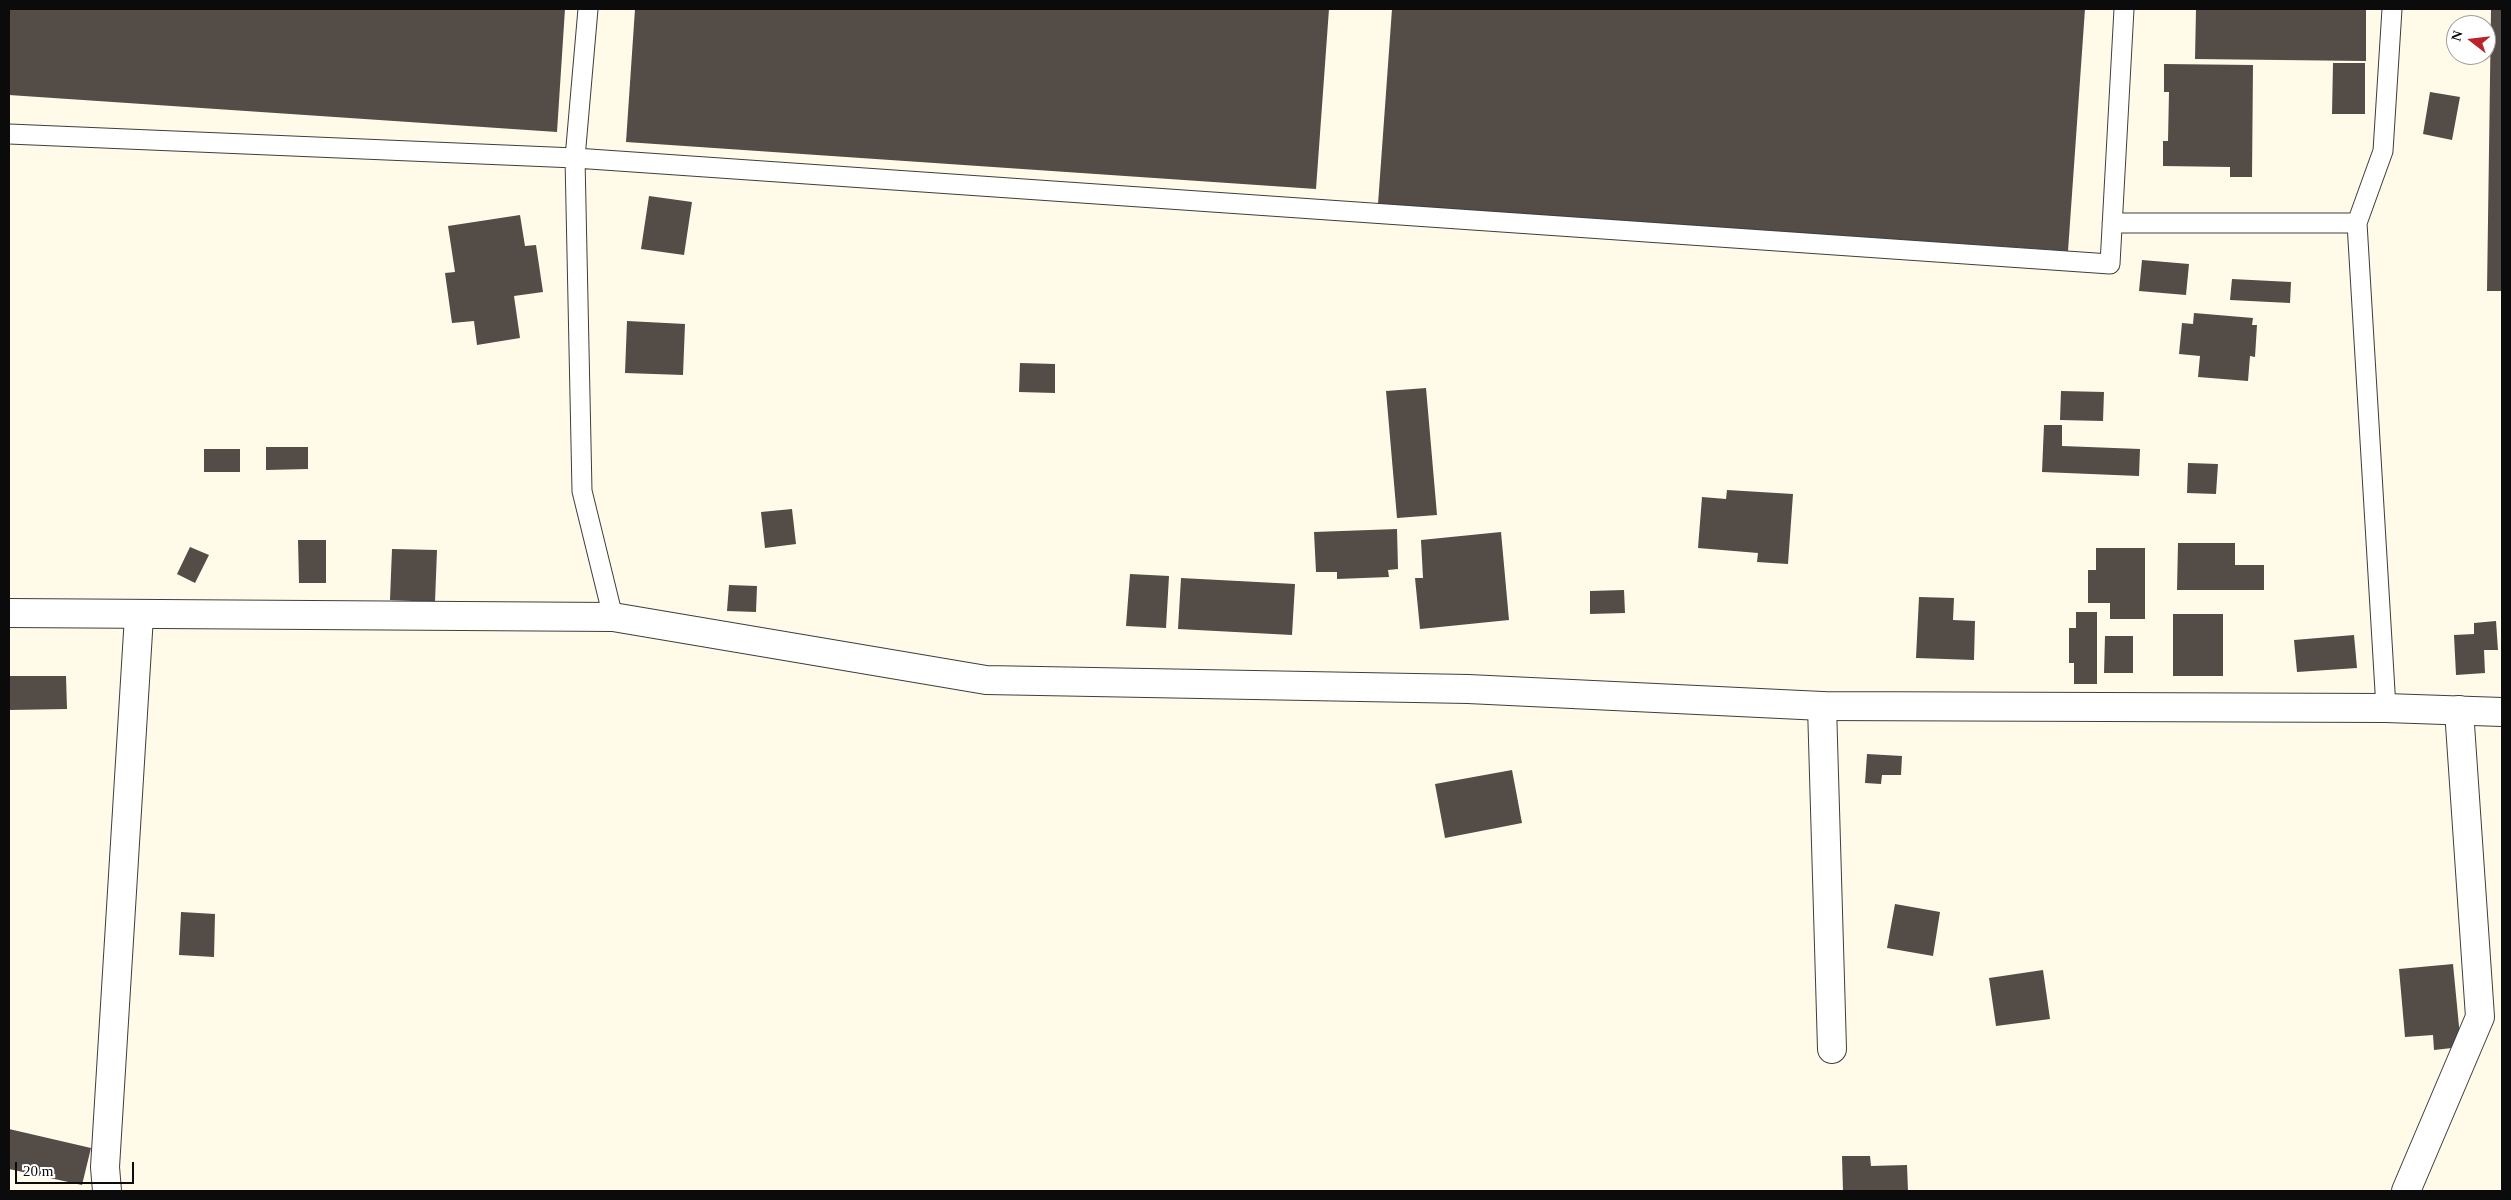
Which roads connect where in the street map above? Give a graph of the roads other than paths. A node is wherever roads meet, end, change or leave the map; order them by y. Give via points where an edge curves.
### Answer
1 (588, 9) edge
2 (2124, 9) edge
3 (2392, 9) edge
4 (9, 134) edge
5 (575, 158) junction
6 (2357, 223) junction
7 (2112, 224) junction
8 (9, 613) edge
9 (139, 616) junction
10 (613, 617) junction
11 (1822, 706) junction
12 (2386, 708) junction
13 (2459, 710) junction
14 (2502, 712) edge
15 (1832, 1049) dead end
16 (107, 1191) edge
17 (2406, 1191) edge

1 - 5 lane
2 - 7 lane
3 - 6 lane via 2383,151
4 - 5 lane
5 - 7 lane via 2110,264
5 - 10 lane via 582,491
6 - 7 lane
6 - 12 lane
8 - 9 street
9 - 10 street
9 - 16 street via 106,1158
10 - 11 street via 986,680 1468,689
11 - 12 street
11 - 15 street
12 - 13 street
13 - 14 street
13 - 17 street via 2480,1017

